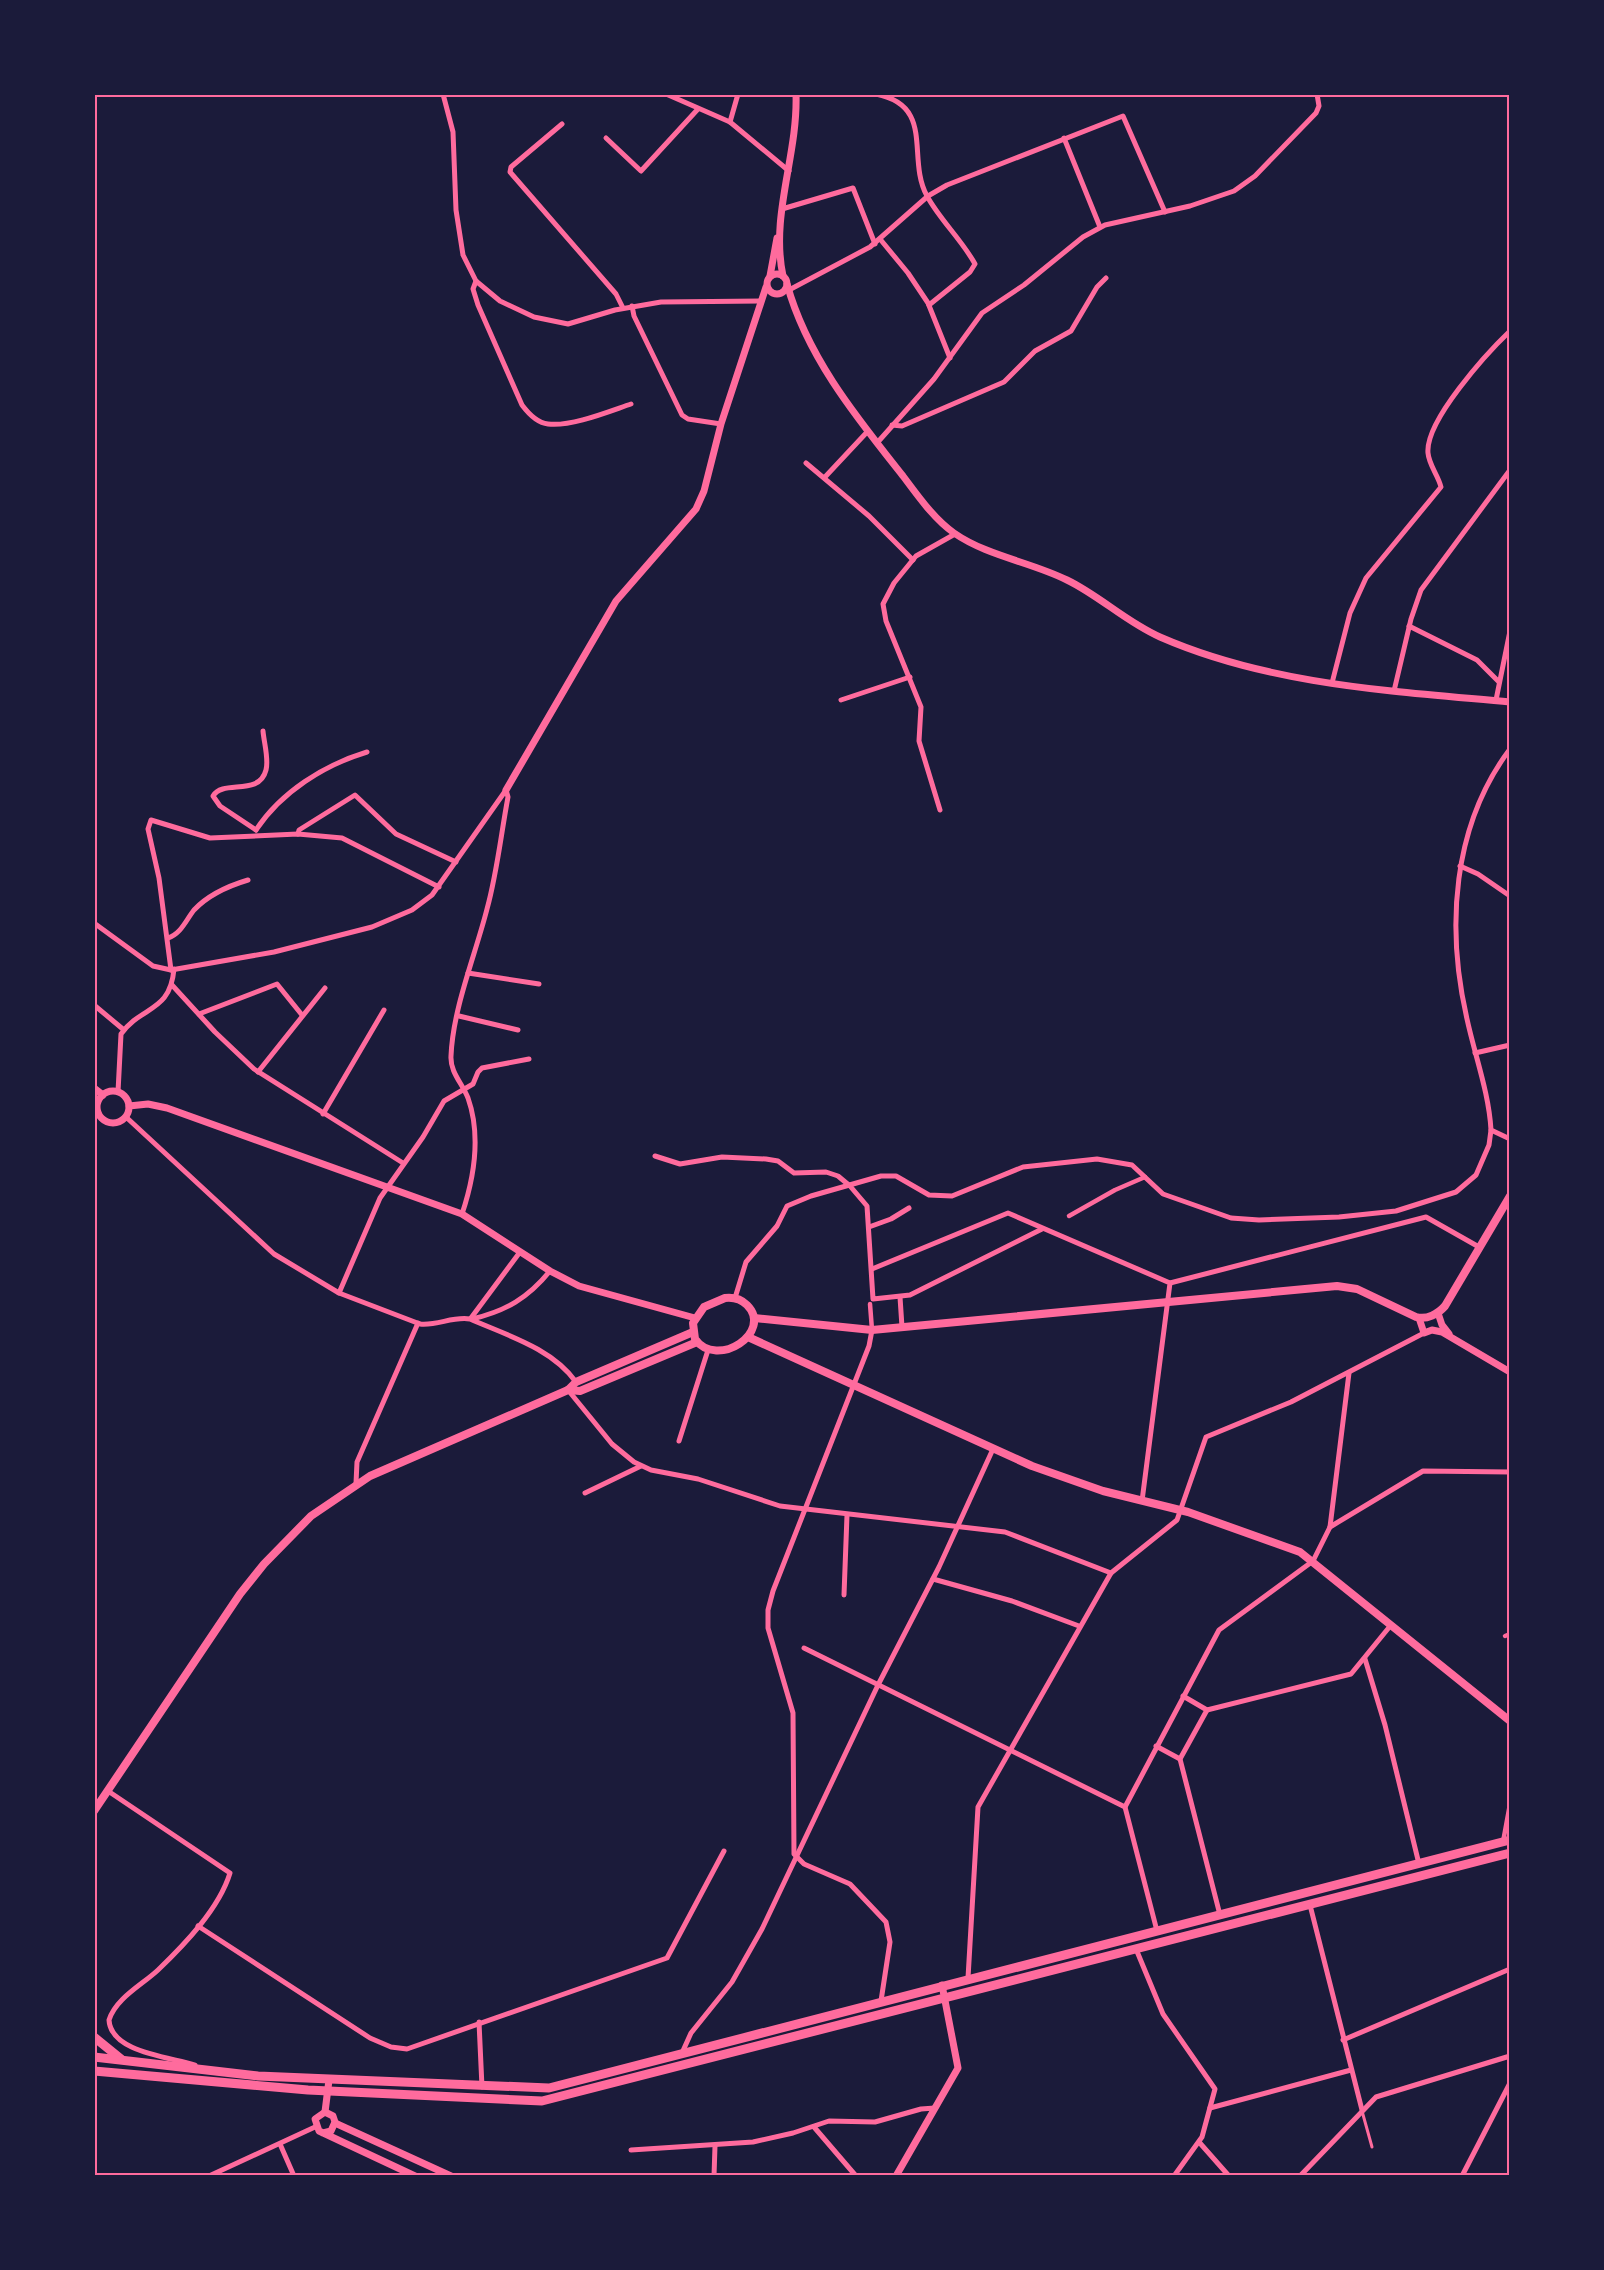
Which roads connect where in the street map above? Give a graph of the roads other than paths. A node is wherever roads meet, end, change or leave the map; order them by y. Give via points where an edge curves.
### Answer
1 (443, 94) edge
2 (666, 94) edge
3 (738, 94) edge
4 (796, 94) edge
5 (876, 94) edge
6 (1317, 94) edge
7 (698, 109) junction
8 (730, 122) junction
9 (562, 124) dead end
10 (606, 138) dead end
11 (1064, 138) junction
12 (789, 171) junction
13 (927, 196) junction
14 (782, 209) junction
15 (1165, 212) junction
16 (1100, 227) junction
17 (780, 233) junction
18 (880, 239) junction
19 (874, 244) junction
20 (770, 276) junction
21 (783, 276) junction
22 (1106, 279) dead end
23 (476, 281) junction
24 (766, 287) junction
25 (789, 291) junction
26 (778, 294) junction
27 (761, 301) junction
28 (929, 305) junction
29 (632, 306) junction
30 (623, 308) junction
31 (1509, 331) edge
32 (950, 358) junction
33 (631, 404) dead end
34 (721, 424) junction
35 (892, 425) junction
36 (868, 431) junction
37 (877, 442) junction
38 (806, 463) dead end
39 (1509, 470) edge
40 (825, 477) junction
41 (955, 534) junction
42 (913, 560) junction
43 (1409, 626) junction
44 (1509, 631) edge
45 (910, 677) junction
46 (1499, 682) junction
47 (1332, 683) junction
48 (1394, 691) junction
49 (841, 700) dead end
50 (1496, 700) junction
51 (1509, 702) edge
52 (263, 731) dead end
53 (1509, 749) edge
54 (367, 752) dead end
55 (506, 790) junction
56 (940, 810) dead end
57 (256, 830) junction
58 (298, 834) junction
59 (252, 837) junction
60 (456, 862) junction
61 (1460, 866) junction
62 (248, 880) dead end
63 (439, 887) junction
64 (1509, 896) edge
65 (94, 923) edge
66 (168, 938) junction
67 (172, 970) junction
68 (468, 973) junction
69 (539, 984) dead end
70 (172, 986) junction
71 (325, 988) dead end
72 (94, 1005) edge
73 (384, 1010) dead end
74 (199, 1014) junction
75 (302, 1015) junction
76 (459, 1016) junction
77 (124, 1030) junction
78 (518, 1030) dead end
79 (1509, 1045) edge
80 (1475, 1053) junction
81 (529, 1059) dead end
82 (258, 1072) junction
83 (94, 1088) edge
84 (464, 1089) junction
85 (118, 1092) junction
86 (103, 1095) junction
87 (129, 1106) junction
88 (97, 1113) edge
89 (324, 1114) junction
90 (126, 1116) junction
91 (1491, 1131) junction
92 (1509, 1139) edge
93 (655, 1156) dead end
94 (403, 1163) junction
95 (1145, 1177) junction
96 (389, 1186) junction
97 (850, 1186) junction
98 (1509, 1196) edge
99 (909, 1208) dead end
100 (462, 1214) junction
101 (1069, 1216) dead end
102 (869, 1227) junction
103 (1042, 1229) junction
104 (1479, 1247) junction
105 (520, 1251) junction
106 (872, 1269) junction
107 (550, 1271) junction
108 (1170, 1282) junction
109 (339, 1293) junction
110 (735, 1298) junction
111 (900, 1298) junction
112 (1167, 1301) junction
113 (870, 1304) dead end
114 (1438, 1313) junction
115 (695, 1318) junction
116 (754, 1318) junction
117 (1419, 1318) junction
118 (470, 1319) junction
119 (418, 1323) junction
120 (902, 1327) junction
121 (872, 1330) junction
122 (693, 1332) junction
123 (1424, 1333) junction
124 (748, 1336) junction
125 (697, 1342) junction
126 (1466, 1345) junction
127 (708, 1350) junction
128 (1509, 1372) edge
129 (1349, 1373) junction
130 (576, 1382) junction
131 (853, 1384) junction
132 (568, 1390) junction
133 (679, 1441) dead end
134 (993, 1449) junction
135 (641, 1466) junction
136 (1509, 1472) edge
137 (356, 1483) junction
138 (585, 1493) dead end
139 (1142, 1501) junction
140 (804, 1509) junction
141 (1180, 1510) junction
142 (847, 1515) junction
143 (956, 1526) junction
144 (1330, 1527) junction
145 (1313, 1561) junction
146 (1111, 1573) junction
147 (933, 1579) junction
148 (844, 1595) dead end
149 (1391, 1625) junction
150 (1079, 1626) junction
151 (804, 1648) dead end
152 (1365, 1659) junction
153 (878, 1685) junction
154 (1183, 1696) junction
155 (1208, 1710) junction
156 (1509, 1719) edge
157 (1156, 1746) junction
158 (1009, 1749) junction
159 (1180, 1759) junction
160 (108, 1791) junction
161 (1509, 1804) edge
162 (1125, 1807) junction
163 (94, 1811) edge
164 (1506, 1841) edge
165 (724, 1851) dead end
166 (1509, 1852) edge
167 (796, 1857) junction
168 (1419, 1864) junction
169 (1310, 1905) junction
170 (1220, 1915) junction
171 (198, 1926) junction
172 (1157, 1931) junction
173 (1136, 1949) junction
174 (1509, 1969) edge
175 (968, 1978) junction
176 (942, 1985) junction
177 (945, 1996) junction
178 (880, 2001) junction
179 (479, 2022) junction
180 (94, 2037) edge
181 (1343, 2040) junction
182 (682, 2053) junction
183 (1509, 2056) edge
184 (94, 2058) edge
185 (123, 2060) junction
186 (200, 2070) junction
187 (1351, 2070) junction
188 (94, 2071) edge
189 (329, 2080) junction
190 (1509, 2083) edge
191 (482, 2086) junction
192 (327, 2091) junction
193 (935, 2108) junction
194 (1210, 2108) junction
195 (1362, 2110) junction
196 (325, 2112) junction
197 (335, 2123) junction
198 (315, 2127) junction
199 (814, 2127) junction
200 (323, 2133) junction
201 (1199, 2142) junction
202 (280, 2144) junction
203 (715, 2146) junction
204 (1372, 2146) dead end
205 (631, 2150) dead end
206 (209, 2175) edge
207 (294, 2175) edge
208 (415, 2175) edge
209 (451, 2175) edge
210 (714, 2175) edge
211 (856, 2175) edge
212 (896, 2175) edge
213 (1174, 2175) edge
214 (1229, 2175) edge
215 (1300, 2175) edge
216 (1462, 2175) edge

1 - 23 street via 452,126 459,236
2 - 7 street
3 - 8 street
4 - 12 street via 796,131
5 - 13 street via 896,100 914,119
6 - 15 street via 1316,113 1246,183 1229,194
7 - 8 street
7 - 10 street via 641,171
8 - 12 street
9 - 30 street via 510,172 616,294
11 - 13 street
11 - 15 street via 1123,116
11 - 16 street
12 - 14 street
13 - 18 street
13 - 28 street via 975,264
14 - 17 street
14 - 19 street via 853,188
15 - 16 street
16 - 32 street via 982,313
17 - 20 street
17 - 21 street
18 - 19 street
18 - 28 street
19 - 25 street
20 - 21 street
20 - 24 street
21 - 25 street
22 - 35 street via 1071,331 1035,351 1004,382 902,426
23 - 30 street via 514,308 557,322 572,323
23 - 33 street via 475,294 490,335 522,405 533,416 548,424 557,423
24 - 26 street
24 - 27 street
25 - 26 street
25 - 26 street
25 - 36 street via 812,350
26 - 27 street
27 - 29 street via 690,300
27 - 34 street
28 - 32 street
29 - 30 street
29 - 34 street via 682,416
31 - 47 street via 1440,415 1428,452 1440,490 1374,567 1361,589 1348,620
32 - 35 street
34 - 55 street via 696,508 612,608
35 - 37 street
36 - 37 street
36 - 40 street
37 - 41 street via 934,514
38 - 40 street
39 - 43 street via 1424,585
40 - 42 street
41 - 42 street via 931,545
41 - 47 street via 1075,584 1169,641 1253,668
42 - 45 street via 883,602 886,621
43 - 46 street via 1477,660
43 - 48 street
44 - 46 street
45 - 49 street
45 - 56 street via 921,711 920,746
46 - 50 street
47 - 48 street
48 - 50 street
50 - 51 street
52 - 57 street via 264,774 250,786 220,790 213,796 220,806
53 - 61 street via 1478,805
54 - 57 street via 347,758 298,787
55 - 60 street
55 - 68 street via 495,873
57 - 59 street
58 - 59 street
58 - 60 street via 355,795 396,834
58 - 63 street via 342,838
59 - 66 street via 201,836 149,821 147,829 157,865
60 - 63 street
61 - 64 street
61 - 80 street via 1456,960
62 - 66 street via 217,892
63 - 67 street via 412,910 372,927 274,952
65 - 67 street via 153,966
66 - 67 street
67 - 70 street
68 - 69 street
68 - 76 street
70 - 74 street
70 - 77 street via 160,1005
71 - 75 street
72 - 77 street
73 - 89 street
74 - 75 street via 277,984
74 - 82 street
75 - 82 street
76 - 78 street
76 - 84 street via 451,1058
77 - 85 street via 119,1044
79 - 80 street
80 - 91 street
81 - 84 street via 482,1068 473,1084
82 - 89 street
83 - 86 street
84 - 94 street via 444,1101
84 - 100 street via 475,1158
85 - 86 street
85 - 87 street
86 - 88 street
87 - 90 street
87 - 96 street via 167,1108
88 - 90 street via 111,1123
89 - 94 street
90 - 109 street via 273,1254
91 - 92 street
91 - 95 street via 1479,1170 1468,1185 1434,1201 1387,1213 1280,1220 1231,1218 1170,1197
93 - 97 street via 680,1164 722,1157 777,1161 794,1173 831,1172
94 - 96 street
95 - 97 street via 1132,1166 1091,1159 1029,1166 952,1196 929,1195 904,1178 891,1175
95 - 101 street
96 - 100 street
96 - 109 street via 378,1202
97 - 102 street via 867,1206
97 - 110 street via 811,1196 785,1208 777,1226 746,1262
98 - 104 main road
99 - 102 street
100 - 105 street
102 - 106 street
103 - 106 street via 1005,1213
103 - 108 street
103 - 111 street
104 - 108 street via 1426,1217
104 - 114 main road
105 - 107 street
105 - 118 street
106 - 111 street via 873,1299
107 - 115 street via 586,1289
107 - 118 street via 518,1303
108 - 112 street
109 - 119 street
110 - 115 main road via 711,1303
110 - 116 main road via 748,1306
111 - 120 street
112 - 117 main road via 1342,1286
112 - 120 main road
112 - 139 street
113 - 121 street
114 - 117 main road
114 - 126 street via 1445,1330
115 - 122 main road
116 - 121 main road
116 - 124 main road
117 - 123 street
118 - 119 street
118 - 130 street via 548,1355
119 - 137 street via 357,1462
120 - 121 main road
121 - 131 street
122 - 125 main road
122 - 130 main road
123 - 126 street via 1437,1331
123 - 129 street
124 - 127 main road via 732,1347
124 - 131 main road
125 - 127 main road
125 - 132 main road via 580,1391
126 - 128 street
127 - 133 street
129 - 141 street via 1256,1418 1206,1437
129 - 144 street
130 - 132 main road
131 - 134 main road
131 - 140 street
132 - 135 street via 601,1433
132 - 137 main road
134 - 139 main road via 1103,1491
134 - 143 street
135 - 138 street
135 - 140 street via 698,1479 769,1503
136 - 144 street via 1423,1471
137 - 160 main road via 304,1522 246,1586
139 - 141 main road
140 - 142 street
140 - 167 street via 767,1615 774,1654 793,1713
141 - 145 main road via 1293,1549
141 - 146 street via 1173,1525
142 - 143 street
142 - 148 street
143 - 146 street via 1014,1534
143 - 147 street
144 - 145 street
145 - 149 main road
145 - 154 street via 1222,1626
146 - 150 street
147 - 150 street via 1012,1601
147 - 153 street
149 - 152 street
149 - 156 main road
150 - 158 street
151 - 153 street
152 - 155 street via 1347,1676
152 - 168 street
153 - 158 street
153 - 167 street
154 - 155 street
154 - 157 street
155 - 159 street
157 - 159 street
157 - 162 street
158 - 162 street
158 - 175 street via 976,1815
159 - 170 street
160 - 163 main road
160 - 171 street via 228,1870 222,1890
161 - 164 street
162 - 172 street
164 - 168 main road
165 - 179 street via 667,1958
166 - 169 main road
167 - 178 street via 850,1884 886,1922 890,1942
167 - 182 street via 732,1982 691,2033
168 - 170 main road
169 - 173 main road
169 - 181 street
170 - 172 main road
171 - 179 street via 384,2045 409,2048
171 - 186 street via 158,1970 117,2005 109,2023 129,2046 193,2064
172 - 175 main road
173 - 177 main road
173 - 194 street via 1163,2014 1214,2087
174 - 181 street
175 - 176 main road
176 - 177 street
176 - 178 main road
177 - 192 main road via 542,2101
177 - 193 street via 958,2066
178 - 182 main road
179 - 191 street
180 - 185 main road
181 - 187 street
182 - 191 main road via 549,2088
183 - 195 street via 1386,2092
184 - 185 main road
185 - 186 main road
186 - 189 main road
187 - 194 street
187 - 195 street
188 - 192 main road
189 - 191 main road
189 - 192 street
190 - 216 street
192 - 196 street
193 - 199 street via 875,2122 829,2121
193 - 212 street
194 - 201 street
195 - 204 lane
195 - 215 street
196 - 197 street via 333,2116
196 - 198 street via 316,2117
197 - 200 street via 331,2131
197 - 209 street
198 - 200 street
198 - 202 street
199 - 203 street via 753,2142
199 - 211 street
200 - 208 street
201 - 213 street
201 - 214 street
202 - 206 street
202 - 207 street
203 - 205 street
203 - 210 street

